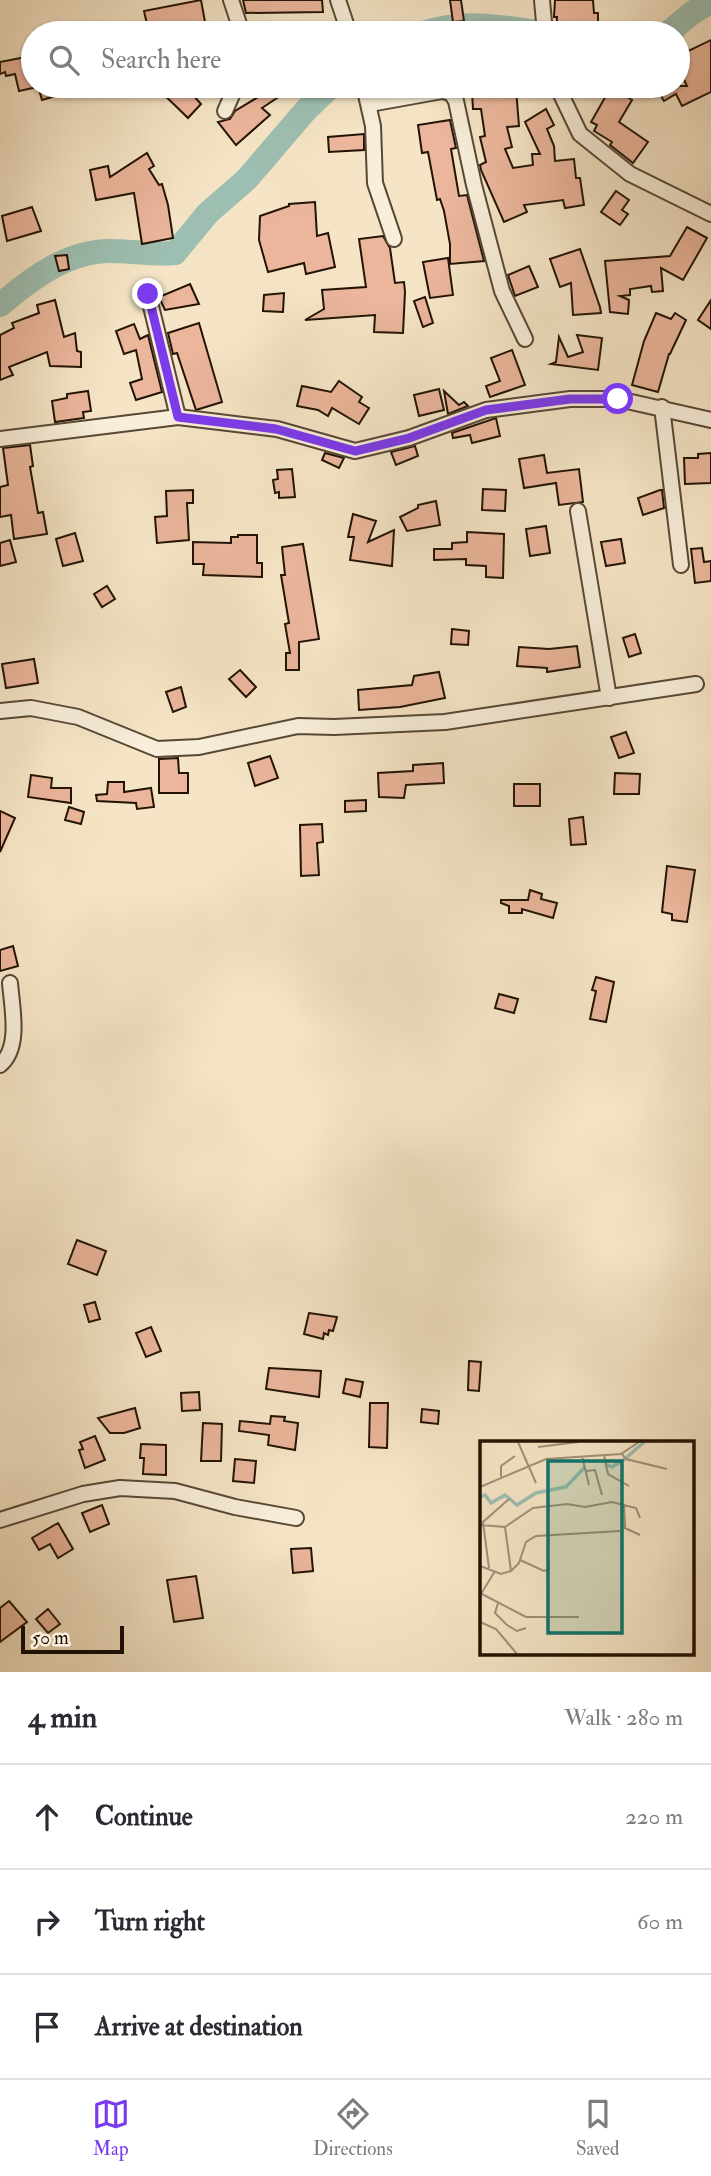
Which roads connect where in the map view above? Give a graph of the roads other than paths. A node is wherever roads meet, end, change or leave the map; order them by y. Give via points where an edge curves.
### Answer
1 (231, 0) edge
2 (338, 0) edge
3 (541, 0) edge
4 (238, 21) edge
5 (345, 21) edge
6 (544, 21) edge
7 (231, 98) edge
8 (368, 98) edge
9 (401, 98) edge
10 (455, 98) edge
11 (563, 98) edge
12 (370, 104) junction
13 (225, 111) dead end
14 (711, 214) edge
15 (394, 239) dead end
16 (148, 294) dead end
17 (525, 339) dead end
18 (662, 408) junction
19 (178, 417) junction
20 (711, 420) edge
21 (0, 439) edge
22 (578, 511) dead end
23 (681, 565) dead end
24 (696, 684) dead end
25 (609, 698) junction
26 (0, 711) edge
27 (10, 983) dead end
28 (0, 1065) edge
29 (296, 1518) dead end
30 (0, 1520) edge

1 - 4 street
2 - 5 street
3 - 6 street
7 - 13 street
8 - 12 street
9 - 12 street
10 - 17 street via 502,291
11 - 14 street via 580,134 630,174
12 - 15 street via 375,183
16 - 19 street
18 - 19 street via 618,399 570,399 486,410 409,438 355,451 276,429
18 - 20 street
18 - 23 street
19 - 21 street
22 - 25 street
24 - 25 street
25 - 26 street via 445,722 298,726 199,747 156,749 78,717 31,708
27 - 28 street via 11,1051
29 - 30 street via 175,1490 120,1488 83,1493

